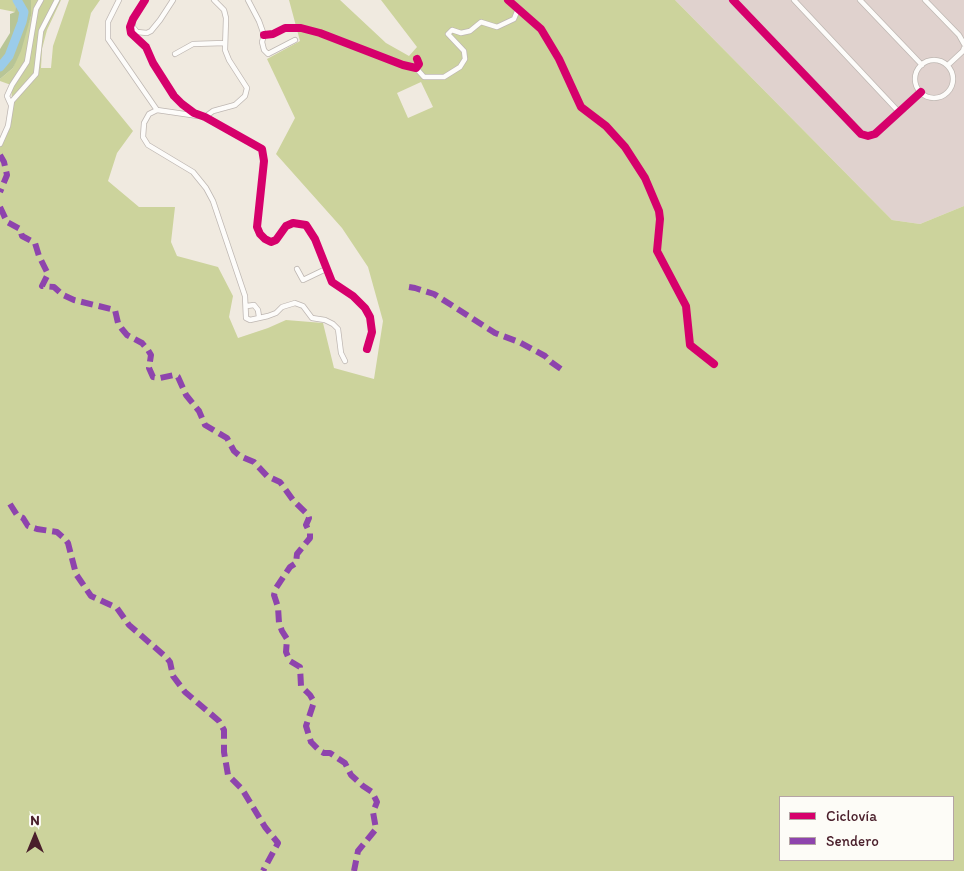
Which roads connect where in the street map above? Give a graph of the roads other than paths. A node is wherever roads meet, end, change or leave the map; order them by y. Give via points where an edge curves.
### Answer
1 (41, 0) edge
2 (57, 0) edge
3 (119, 0) edge
4 (145, 0) edge
5 (173, 0) edge
6 (214, 0) edge
7 (248, 0) edge
8 (508, 0) edge
9 (733, 0) edge
10 (794, 0) edge
11 (860, 0) edge
12 (925, 0) edge
13 (518, 9) junction
14 (133, 19) junction
15 (264, 35) junction
16 (295, 40) dead end
17 (225, 43) junction
18 (964, 46) edge
19 (175, 54) dead end
20 (417, 59) dead end
21 (922, 64) junction
22 (948, 65) junction
23 (416, 68) junction
24 (921, 92) junction
25 (11, 106) junction
26 (158, 110) junction
27 (898, 111) junction
28 (205, 117) junction
29 (0, 144) edge
30 (297, 269) dead end
31 (326, 269) junction
32 (246, 306) junction
33 (259, 318) junction
34 (367, 349) dead end
35 (345, 361) dead end
36 (714, 364) dead end

1 - 25 street via 36,9 27,62 7,96
2 - 25 street via 41,31 36,74
3 - 26 street via 108,22 108,39
4 - 14 street
5 - 14 street via 147,33 135,30
6 - 17 street via 224,10
7 - 15 street
8 - 13 street
9 - 27 street via 861,134 875,134
10 - 27 street
11 - 21 street
12 - 18 street via 959,35
13 - 23 street via 514,20 498,27 481,22 470,31 452,30 448,34 464,51 465,59 460,67 444,77 424,77
13 - 36 street via 541,29 581,107 606,126 625,147 645,178 659,211 658,251 686,306 690,345
14 - 28 street via 131,33 146,47 174,96 194,113
15 - 16 street via 262,42 268,54
15 - 23 street via 286,28 301,28
17 - 19 street via 193,44
17 - 28 street via 229,60 247,88 245,96 235,105 213,111
18 - 22 street
20 - 23 street
21 - 22 street via 935,60
21 - 24 street via 916,73 916,83
22 - 24 street via 953,76 947,93 937,97
24 - 27 street
25 - 29 street via 8,126
26 - 28 street
26 - 32 street via 149,114 144,123 143,137 148,145 193,172 206,188
28 - 31 street via 262,149 264,161 257,227 265,239 276,240 286,226 293,223 306,225
30 - 31 street via 303,280
31 - 34 street via 332,282 353,296 370,317 372,332
32 - 33 street via 254,306
32 - 33 street via 246,318
33 - 35 street via 295,303 303,306 312,318 325,320 338,329

